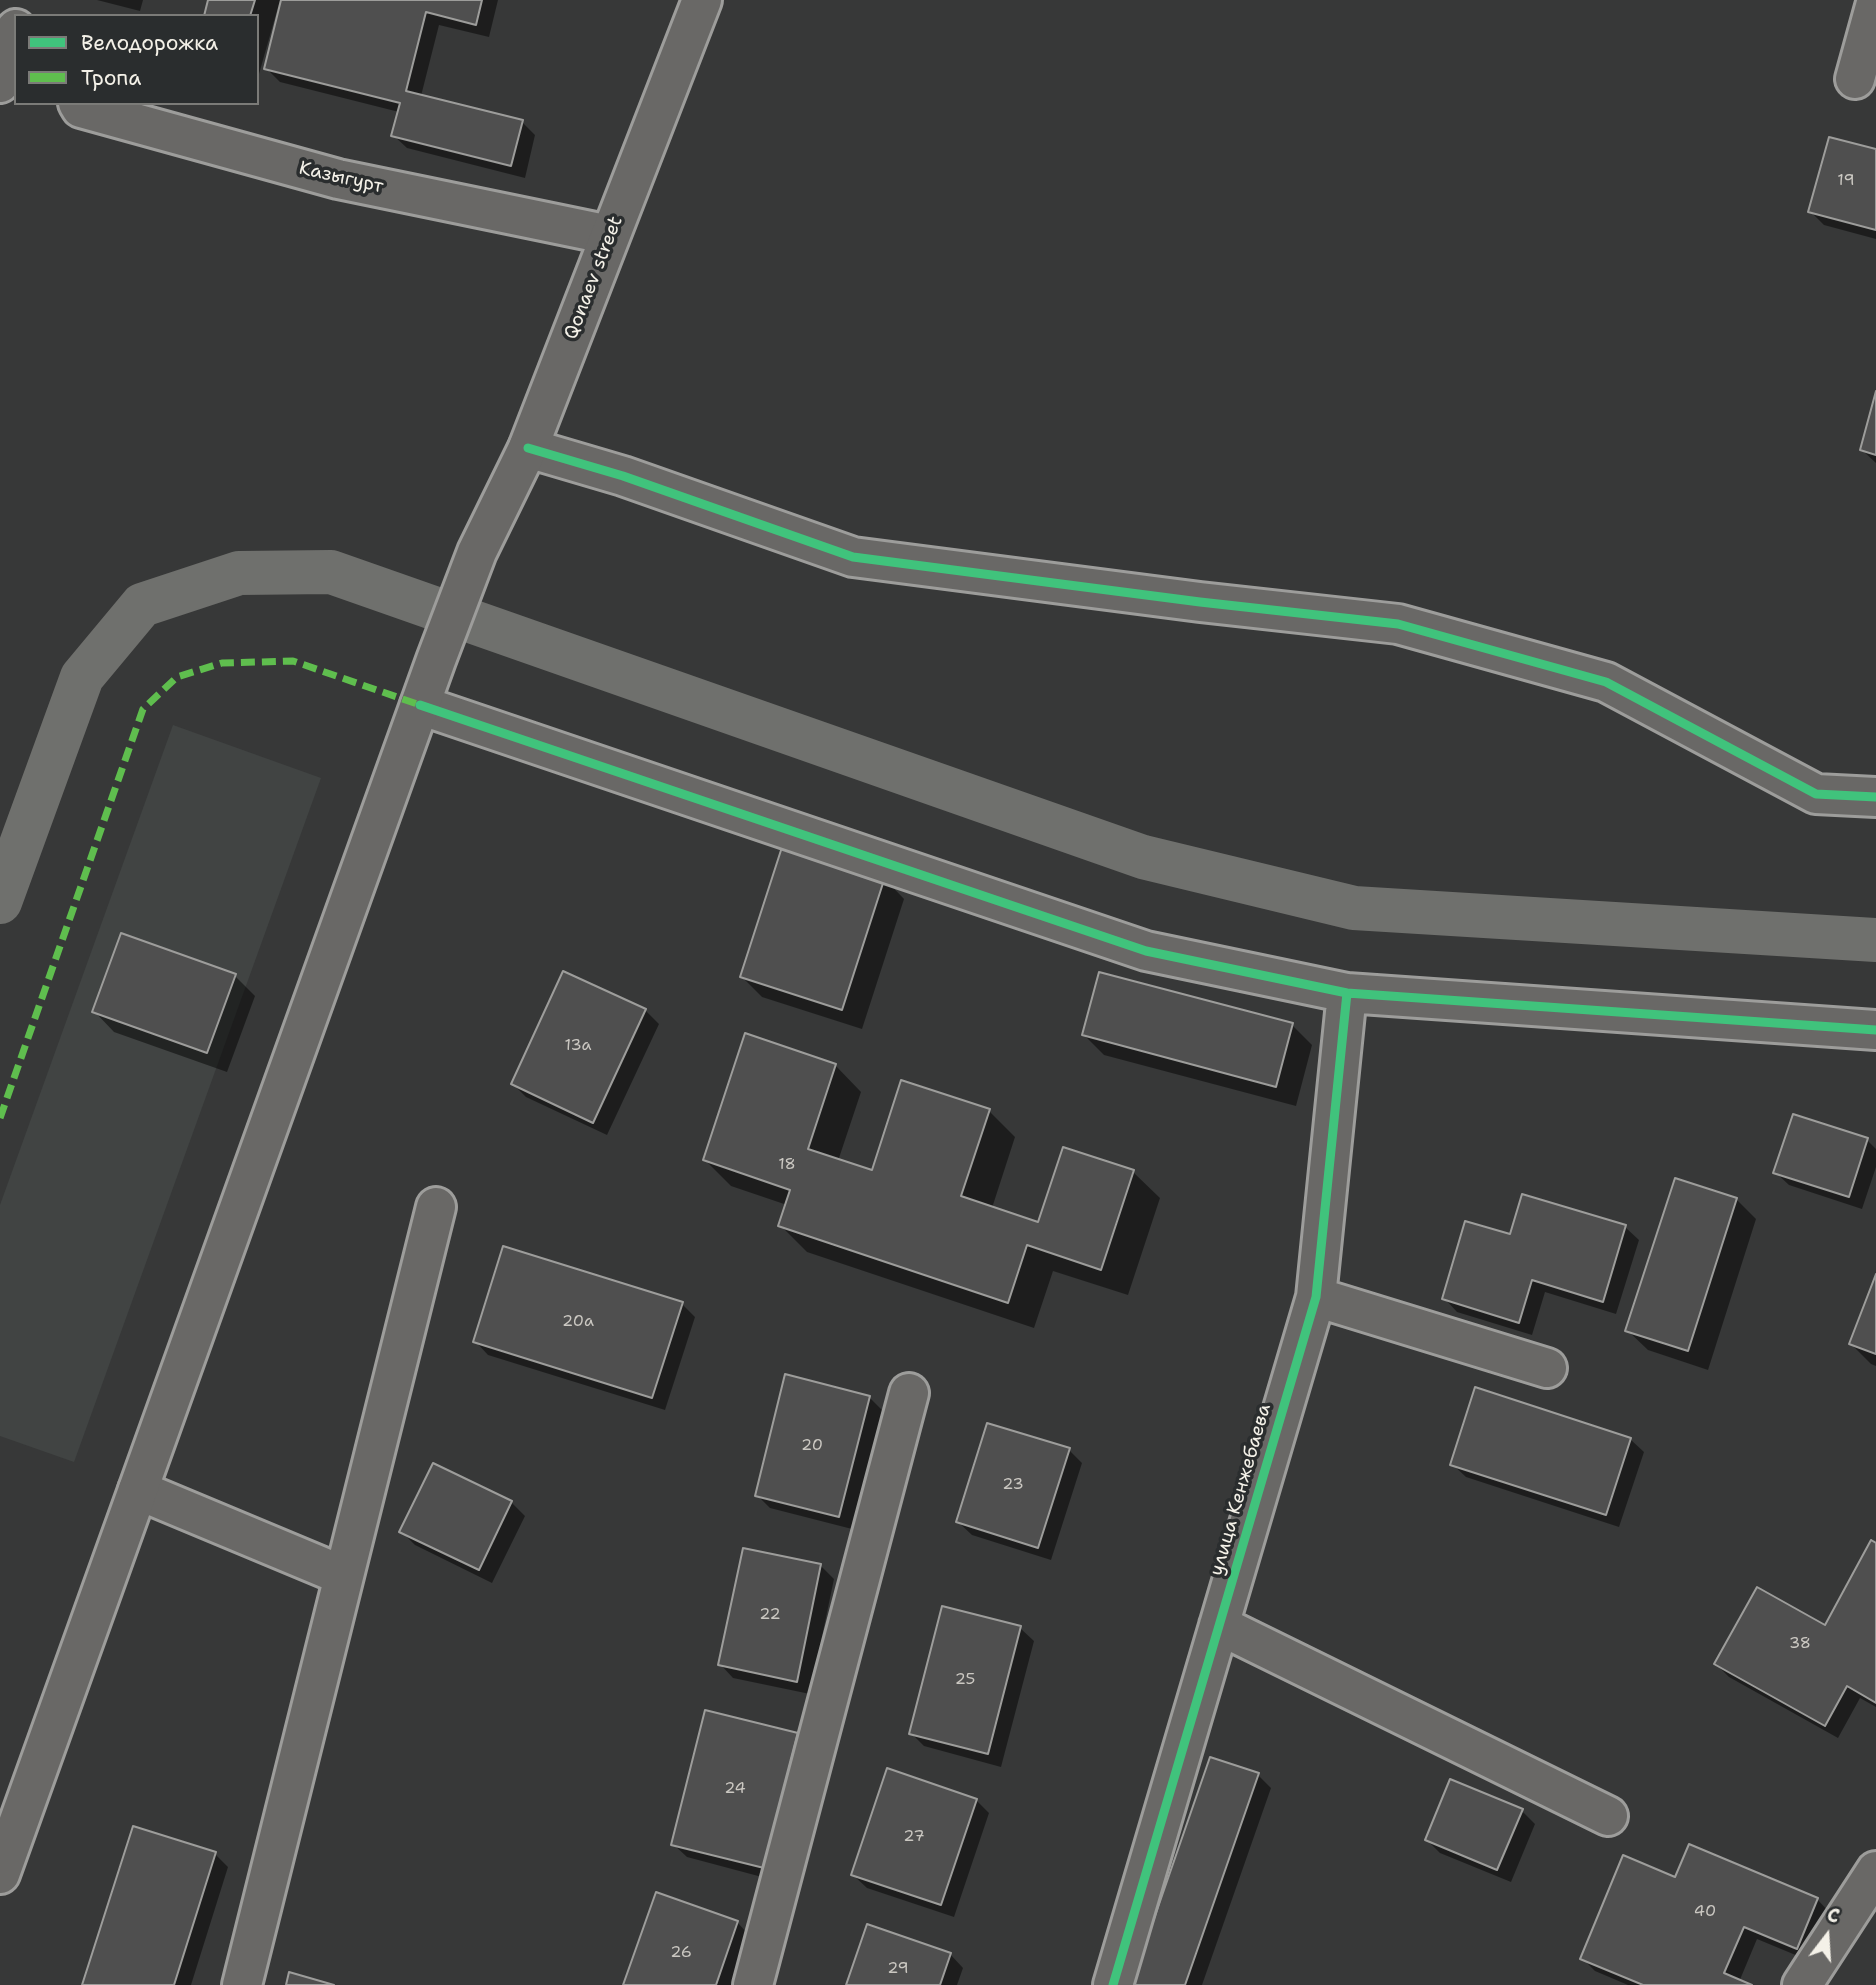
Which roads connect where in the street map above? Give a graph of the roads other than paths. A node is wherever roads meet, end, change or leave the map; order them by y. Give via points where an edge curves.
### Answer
1 (702, 0) edge
2 (1876, 3) edge
3 (14, 38) edge
4 (1855, 79) dead end
5 (0, 83) edge
6 (79, 105) edge
7 (610, 236) junction
8 (528, 448) junction
9 (420, 705) junction
10 (1876, 797) edge
11 (1348, 993) junction
12 (1876, 1030) edge
13 (436, 1207) dead end
14 (1316, 1297) junction
15 (1547, 1368) dead end
16 (909, 1393) dead end
17 (138, 1490) junction
18 (344, 1576) junction
19 (1219, 1625) junction
20 (1608, 1816) dead end
21 (1876, 1871) edge
22 (0, 1874) edge
23 (242, 1985) edge
24 (753, 1985) edge
25 (1113, 1985) edge
26 (1802, 1985) edge

1 - 7 street, Qonaev street
2 - 4 street
3 - 5 street
6 - 7 street, Казыгурт via 338,179
7 - 8 street, Qonaev street
8 - 9 street, Qonaev street via 477,552
8 - 10 street via 853,556 1398,624 1606,682 1816,794
9 - 11 street via 1146,951
9 - 17 street, Qonaev street
11 - 12 street
11 - 14 street, улица Кенжебаева
13 - 18 street
14 - 15 street
14 - 19 street, улица Кенжебаева
16 - 24 street
17 - 18 street
17 - 22 street, Qonaev street
18 - 23 street
19 - 20 street
19 - 25 street, улица Кенжебаева
21 - 26 street

